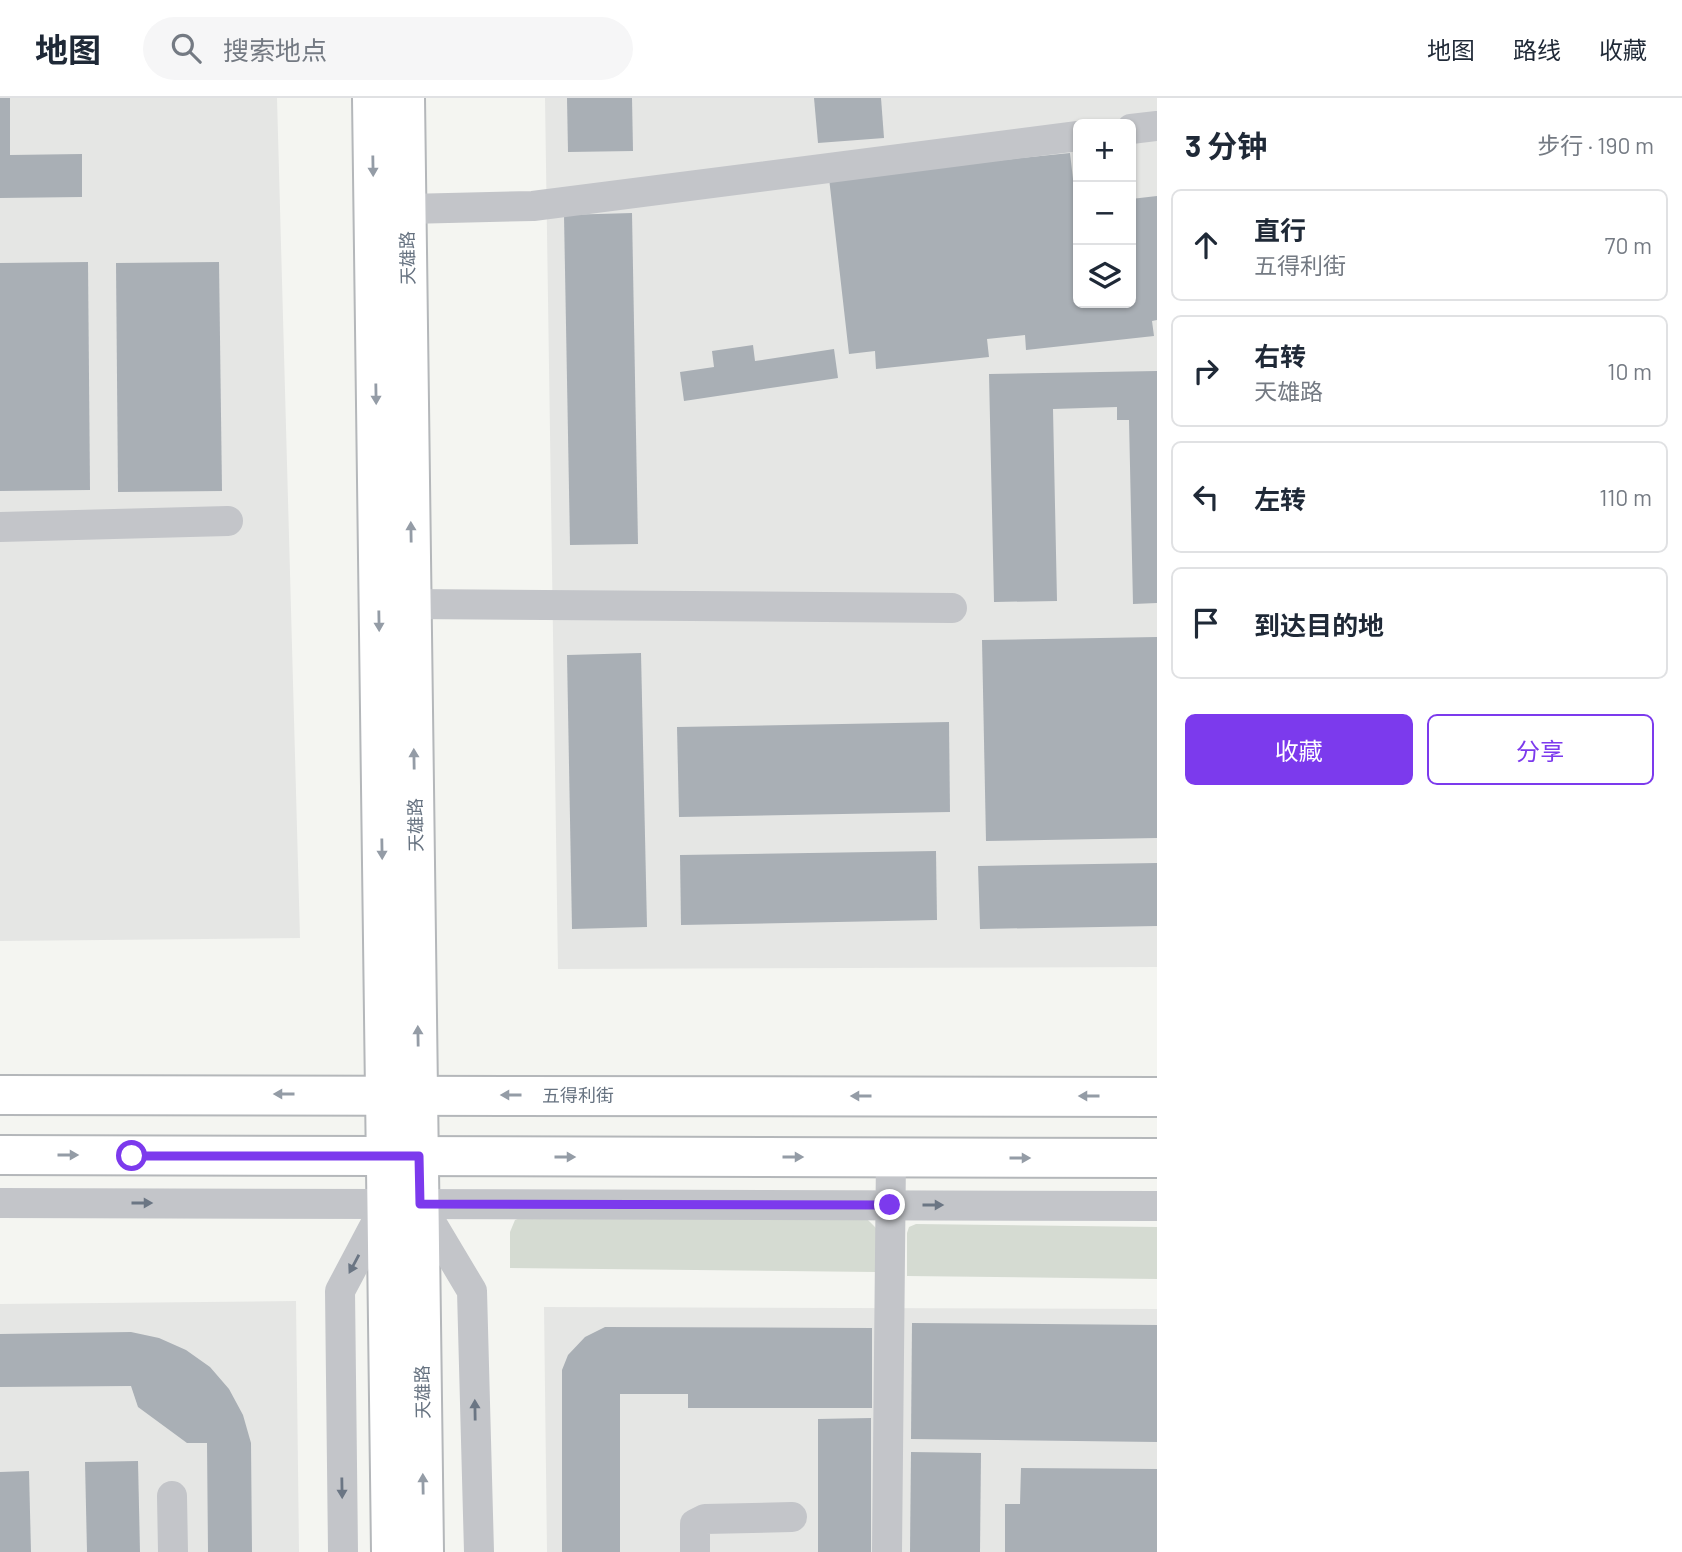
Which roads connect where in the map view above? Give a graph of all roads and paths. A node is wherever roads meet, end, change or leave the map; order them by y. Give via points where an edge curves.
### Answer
1 (372, 98) edge
2 (405, 98) edge
3 (1157, 126) edge
4 (1136, 128) edge
5 (1073, 137) edge
6 (407, 209) junction
7 (228, 521) dead end
8 (0, 527) edge
9 (412, 604) junction
10 (952, 608) dead end
11 (402, 1094) junction
12 (0, 1095) edge
13 (1157, 1097) edge
14 (0, 1155) edge
15 (402, 1156) junction
16 (891, 1157) junction
17 (1157, 1158) edge
18 (0, 1203) edge
19 (403, 1204) junction
20 (890, 1205) junction
21 (1157, 1206) edge
22 (172, 1496) dead end
23 (792, 1517) dead end
24 (173, 1552) edge
25 (343, 1552) edge
26 (391, 1552) edge
27 (424, 1552) edge
28 (479, 1552) edge
29 (695, 1552) edge
30 (887, 1552) edge

1 -> 11 main road, 天雄路
2 - 6 main road, 天雄路
3 - 4 street
5 - 6 street via 533,206
9 -> 6 main road, 天雄路
7 - 8 street
9 - 10 street
11 -> 9 main road, 天雄路
11 -> 12 main road, 五得利街
13 -> 11 main road, 五得利街
11 - 15 main road, 天雄路
14 -> 15 main road
15 -> 16 main road
15 - 19 main road, 天雄路
16 -> 17 main road
16 - 20 street
18 -> 19 street
19 - 20 street
19 -> 25 street via 340,1291
19 - 26 main road, 天雄路
27 -> 19 main road, 天雄路
28 -> 19 street via 472,1291
20 -> 21 street
20 - 30 street
22 - 24 street
23 - 29 street via 705,1519 695,1524

